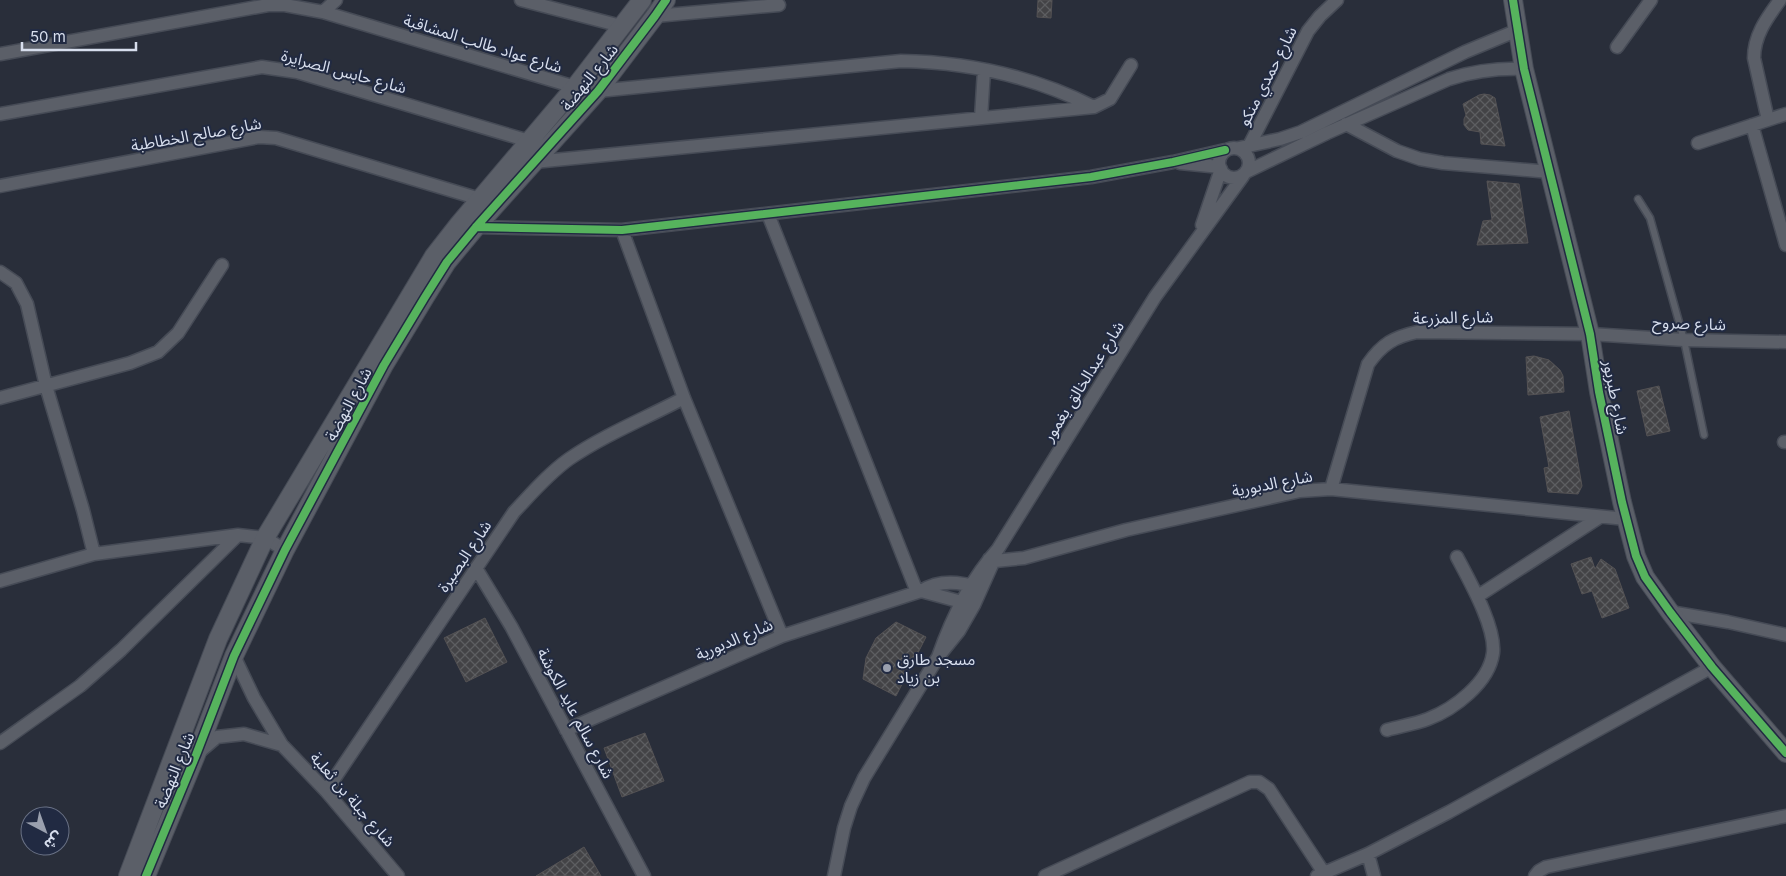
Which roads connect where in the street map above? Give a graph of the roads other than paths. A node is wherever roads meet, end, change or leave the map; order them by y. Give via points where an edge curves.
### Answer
1 (336, 0) edge
2 (521, 0) edge
3 (642, 0) edge
4 (666, 0) edge
5 (1336, 0) edge
6 (1513, 0) edge
7 (1651, 0) edge
8 (1780, 0) edge
9 (779, 5) dead end
10 (323, 12) junction
11 (655, 16) junction
12 (621, 26) junction
13 (1518, 30) junction
14 (1617, 47) dead end
15 (0, 54) edge
16 (1131, 65) dead end
17 (1524, 69) junction
18 (984, 70) junction
19 (575, 87) junction
20 (598, 90) junction
21 (1094, 107) junction
22 (0, 114) edge
23 (1786, 114) edge
24 (981, 118) junction
25 (1768, 120) junction
26 (1346, 124) junction
27 (1752, 125) junction
28 (529, 141) junction
29 (1698, 142) dead end
30 (1244, 147) junction
31 (1225, 150) junction
32 (534, 162) junction
33 (1173, 162) junction
34 (1220, 168) junction
35 (1550, 172) junction
36 (1245, 173) junction
37 (0, 186) edge
38 (1638, 198) dead end
39 (480, 199) junction
40 (768, 214) junction
41 (476, 227) junction
42 (622, 230) junction
43 (1200, 233) junction
44 (1786, 245) edge
45 (222, 265) dead end
46 (0, 272) edge
47 (1590, 334) junction
48 (1684, 340) junction
49 (1786, 342) edge
50 (46, 386) junction
51 (0, 398) edge
52 (684, 398) junction
53 (1704, 435) dead end
54 (1331, 489) junction
55 (1600, 516) junction
56 (1626, 519) junction
57 (238, 535) junction
58 (265, 538) junction
59 (285, 550) junction
60 (94, 554) junction
61 (994, 556) junction
62 (1457, 557) dead end
63 (476, 568) junction
64 (0, 581) edge
65 (976, 587) junction
66 (919, 592) junction
67 (1478, 596) junction
68 (967, 604) junction
69 (1670, 612) junction
70 (1786, 635) edge
71 (782, 636) junction
72 (234, 656) junction
73 (1712, 667) junction
74 (566, 730) junction
75 (1387, 730) dead end
76 (0, 742) edge
77 (282, 745) junction
78 (1786, 753) edge
79 (196, 755) junction
80 (326, 791) junction
81 (1786, 816) edge
82 (1368, 854) junction
83 (1320, 875) edge
84 (128, 876) edge
85 (146, 876) edge
86 (398, 876) edge
87 (644, 876) edge
88 (834, 876) edge
89 (1045, 876) edge
90 (1374, 876) edge
91 (1535, 876) edge

1 - 10 street
2 - 12 street
3 - 12 street, شارع النهضة
4 - 11 street, شارع النهضة
5 - 30 street, شارع حمدي منكو via 1308,31
6 - 13 street, شارع طبربور
7 - 14 street
8 - 25 street via 1763,24 1754,48
9 - 11 street
10 - 15 street, شارع عواد طالب المشاقبة via 268,5
10 - 19 street, شارع عواد طالب المشاقبة
11 - 20 street, شارع النهضة
12 - 19 street, شارع النهضة
13 - 17 street, شارع طبربور
13 - 30 street via 1465,52 1300,132
16 - 21 street via 1110,99
17 - 26 street via 1464,74
17 - 35 street, شارع طبربور
18 - 20 street via 956,64 901,61
18 - 21 street via 1040,84
18 - 24 street
19 - 28 street, شارع النهضة
20 - 32 street, شارع النهضة
21 - 24 street
22 - 28 street, شارع حابس الصرايرة via 262,67 297,72
23 - 25 street
24 - 32 street
25 - 27 street
26 - 35 street via 1397,151 1420,159
26 - 36 street
27 - 29 street
27 - 44 street
28 - 39 street, شارع النهضة
30 - 31 street
30 - 36 street via 1250,164
31 - 33 street
31 - 34 street
32 - 41 street, شارع النهضة
33 - 34 street
33 - 40 street via 1091,177
34 - 36 street via 1233,178
34 - 43 street, شارع عبدالخالق يغمور
35 - 47 street, شارع طبربور
36 - 43 street, شارع عبدالخالق يغمور
37 - 39 street, شارع صالح الخطاطبة via 259,137 276,138
38 - 48 lane via 1650,218
39 - 58 street, شارع النهضة via 420,277
40 - 42 street
40 - 66 street
41 - 42 street
41 - 59 street, شارع النهضة via 447,262 384,365
42 - 52 street
43 - 61 street, شارع عبدالخالق يغمور via 1155,296
45 - 50 street via 178,333 158,352
46 - 50 street via 16,283 27,304
47 - 48 street, شارع صروح
47 - 54 street, شارع المزرعة via 1417,332 1386,344 1368,364
47 - 56 street, شارع طبربور
48 - 49 street, شارع صروح
48 - 53 lane
50 - 51 street
50 - 60 street
52 - 63 street, شارع البصيرة via 576,454 548,476 514,512
52 - 71 street
54 - 55 street, شارع الدبورية
54 - 61 street, شارع الدبورية via 1281,495 1126,530 1024,558
55 - 56 street, شارع الدبورية
55 - 67 street
56 - 69 street, شارع طبربور via 1645,577
57 - 58 street
57 - 60 street
57 - 76 street via 80,686
58 - 59 street
58 - 84 street, شارع النهضة via 218,639
59 - 72 street, شارع النهضة
60 - 64 street
61 - 65 street, شارع عبدالخالق يغمور
62 - 67 street
63 - 74 street, شارع سالم عايد الكوشة
63 - 80 street, شارع البصيرة
65 - 66 street, شارع الدبورية via 948,582
65 - 68 street, شارع عبدالخالق يغمور
66 - 68 street
66 - 71 street, شارع الدبورية
67 - 75 street via 1490,631 1493,652 1488,670 1474,690 1445,711
68 - 88 street, شارع عبدالخالق يغمور via 959,631 938,657 864,778 844,828
69 - 70 street
69 - 73 street, شارع طبربور
71 - 74 street, شارع الدبورية
72 - 77 street, شارع جبلة بن ثعلبة
72 - 79 street, شارع النهضة
73 - 78 street, شارع طبربور
73 - 82 street
74 - 87 street, شارع سالم عايد الكوشة
77 - 79 street via 244,734 217,737
77 - 80 street, شارع جبلة بن ثعلبة
79 - 85 street, شارع النهضة
80 - 86 street, شارع جبلة بن ثعلبة
81 - 91 street via 1546,868
82 - 83 street
82 - 90 street
83 - 89 street via 1269,789 1259,782 1250,782

